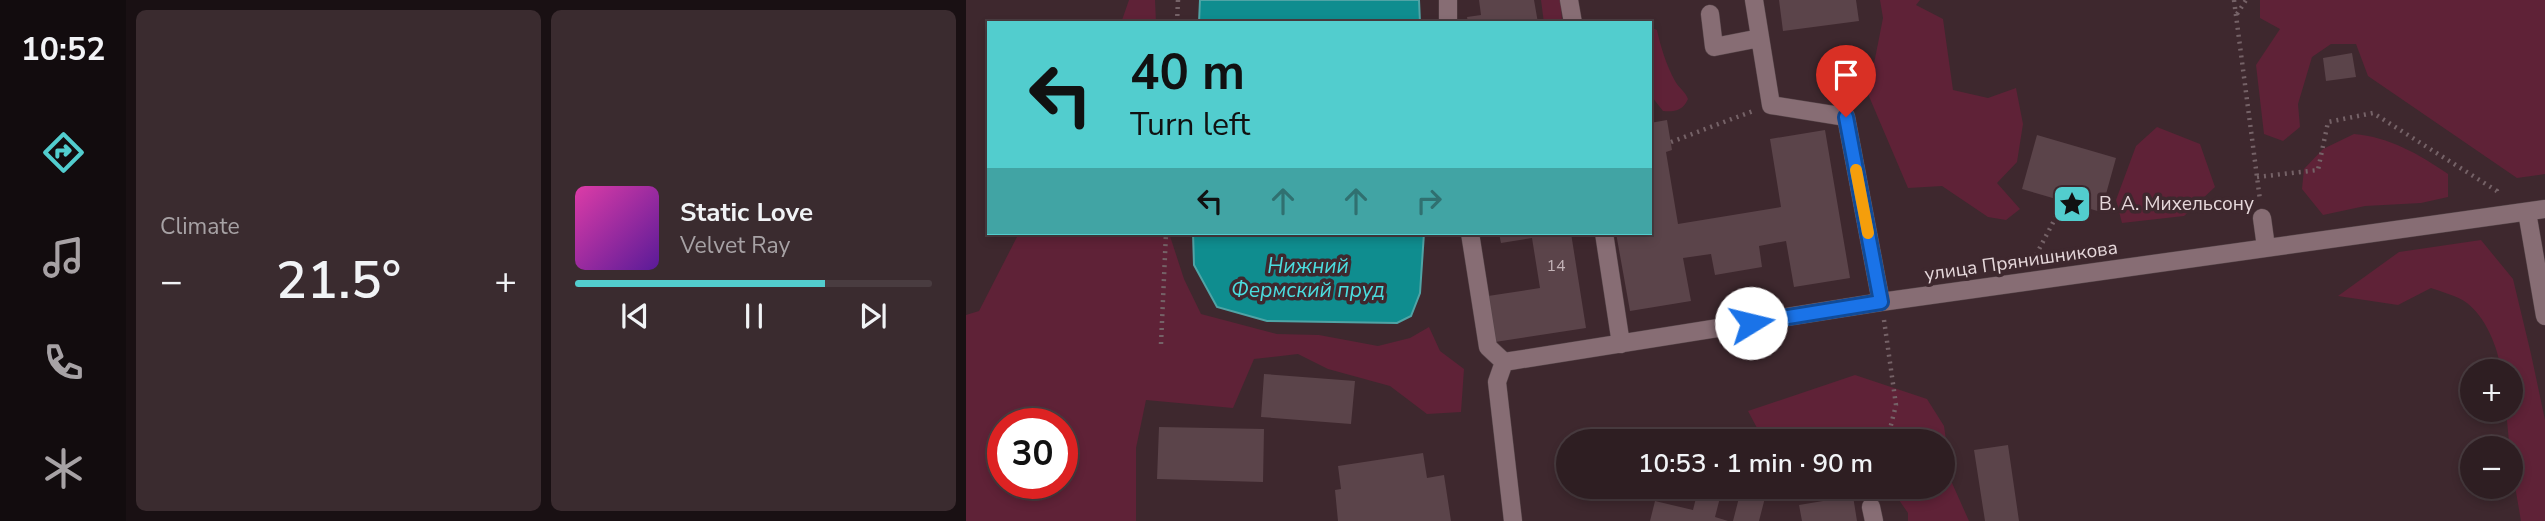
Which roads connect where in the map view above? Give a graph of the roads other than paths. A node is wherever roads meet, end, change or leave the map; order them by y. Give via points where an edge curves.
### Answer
1 (1448, 0) edge
2 (1569, 0) edge
3 (1754, 0) edge
4 (1710, 14) dead end
5 (1448, 21) edge
6 (1573, 21) edge
7 (1760, 38) junction
8 (2545, 209) edge
9 (2527, 212) junction
10 (2262, 218) road end
11 (1470, 235) edge
12 (1604, 235) edge
13 (2266, 247) junction
14 (1881, 302) junction
15 (2545, 316) edge
16 (1621, 344) junction
17 (1504, 362) junction
18 (1513, 521) edge

1 - 5 street
2 - 6 street
3 - 7 street
4 - 7 street via 1714,47
7 - 14 street via 1770,105 1846,117
8 - 9 street, улица Прянишникова
9 - 13 street, улица Прянишникова
9 - 15 street
10 - 13 street
11 - 17 street via 1488,347
12 - 16 street
13 - 14 street, улица Прянишникова
14 - 16 street, улица Прянишникова
16 - 17 street, улица Прянишникова
17 - 18 street via 1497,382

